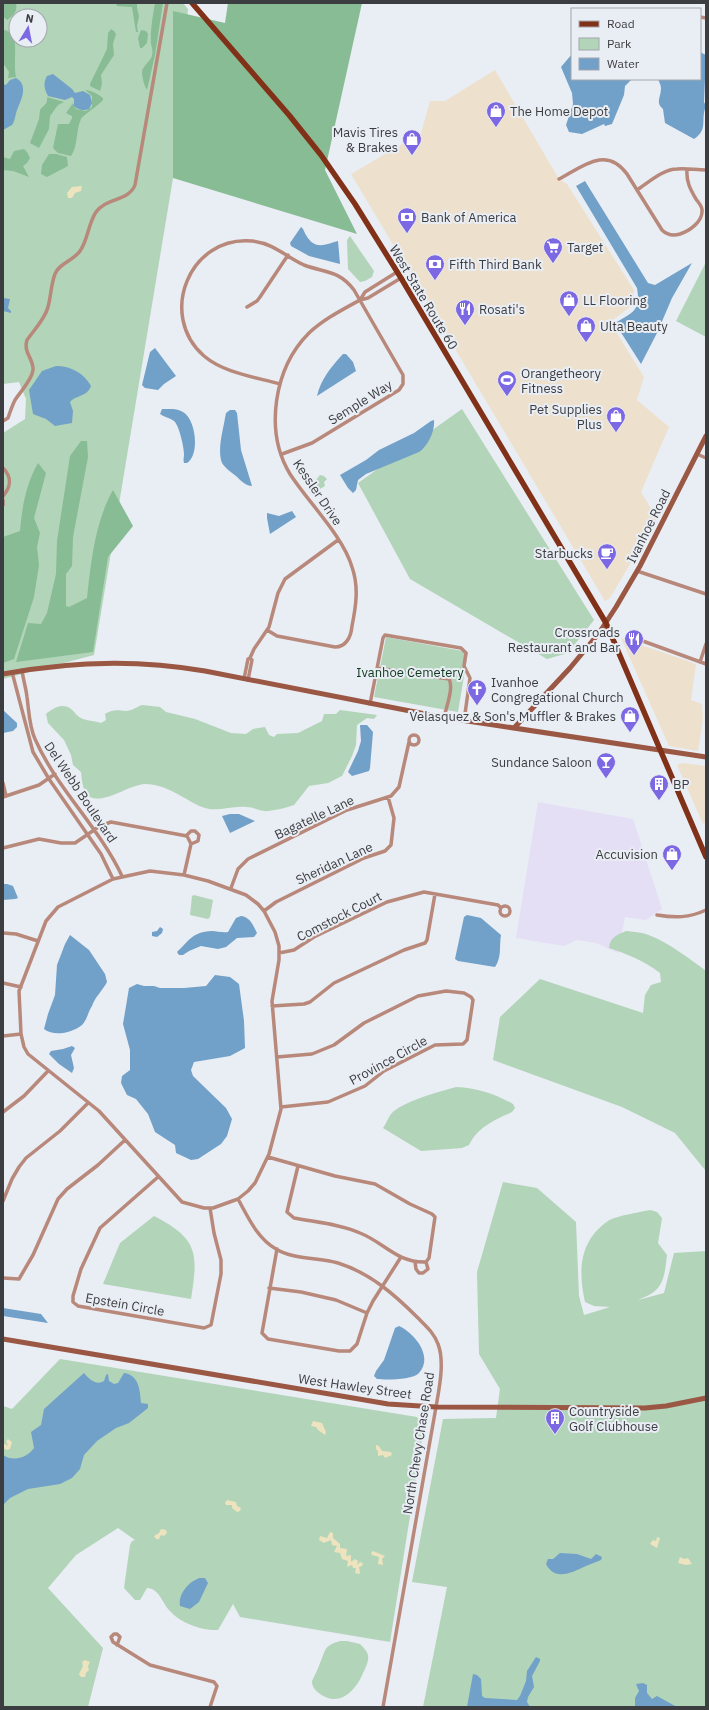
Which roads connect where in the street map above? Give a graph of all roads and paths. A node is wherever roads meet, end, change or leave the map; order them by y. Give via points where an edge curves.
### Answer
1 (167, 3) edge
2 (192, 3) edge
3 (687, 169) junction
4 (706, 170) edge
5 (559, 179) dead end
6 (637, 190) junction
7 (288, 254) junction
8 (397, 272) junction
9 (401, 278) junction
10 (360, 300) junction
11 (247, 306) dead end
12 (280, 384) junction
13 (3, 421) edge
14 (706, 436) edge
15 (282, 454) junction
16 (697, 454) junction
17 (706, 458) edge
18 (3, 468) edge
19 (3, 496) edge
20 (3, 500) edge
21 (3, 505) edge
22 (338, 540) junction
23 (637, 571) junction
24 (706, 594) edge
25 (606, 623) junction
26 (267, 630) junction
27 (628, 637) dead end
28 (706, 644) edge
29 (700, 662) junction
30 (706, 664) edge
31 (377, 668) junction
32 (21, 670) junction
33 (12, 672) junction
34 (3, 674) edge
35 (246, 679) junction
36 (370, 704) junction
37 (444, 718) junction
38 (464, 721) junction
39 (514, 728) junction
40 (409, 742) dead end
41 (661, 750) junction
42 (706, 757) edge
43 (55, 774) junction
44 (49, 779) junction
45 (3, 783) edge
46 (4, 796) edge
47 (388, 797) junction
48 (94, 830) junction
49 (88, 835) junction
50 (186, 836) junction
51 (191, 844) junction
52 (3, 848) edge
53 (706, 857) edge
54 (184, 875) junction
55 (122, 876) junction
56 (113, 879) junction
57 (231, 888) junction
58 (435, 894) junction
59 (501, 908) dead end
60 (706, 910) edge
61 (264, 911) junction
62 (657, 915) dead end
63 (3, 933) edge
64 (38, 941) junction
65 (279, 953) junction
66 (3, 983) edge
67 (21, 986) junction
68 (272, 1006) junction
69 (21, 1034) junction
70 (3, 1036) edge
71 (277, 1057) junction
72 (48, 1071) junction
73 (88, 1103) junction
74 (281, 1107) junction
75 (3, 1112) edge
76 (125, 1140) junction
77 (268, 1157) junction
78 (298, 1166) junction
79 (158, 1177) junction
80 (238, 1199) junction
81 (3, 1201) edge
82 (210, 1208) junction
83 (277, 1250) junction
84 (401, 1257) junction
85 (415, 1262) junction
86 (426, 1262) junction
87 (3, 1278) edge
88 (383, 1286) junction
89 (270, 1288) junction
90 (367, 1313) junction
91 (3, 1339) edge
92 (706, 1398) edge
93 (436, 1407) junction
94 (117, 1645) dead end
95 (210, 1707) edge
96 (382, 1707) edge

1 - 13 street via 135,185 132,192 106,203 96,212 80,251 55,273 48,308 25,345 33,367 32,374 14,402 8,418
2 - 8 main road, West State Route 60 via 321,155
3 - 4 street
3 - 6 street via 670,170
3 - 6 street via 688,184 702,209 697,224 683,233 666,234
5 - 6 street via 598,159 607,159 622,167
7 - 10 street via 305,265 342,278
7 - 11 street via 257,301
7 - 12 street via 273,246 254,241 238,242 218,248 202,259 191,272 183,291 181,306 187,333 205,356 221,367
8 - 9 main road, West State Route 60
8 - 10 street, Kessler Drive via 365,292
9 - 10 street, Kessler Drive via 368,298
9 - 25 main road, West State Route 60
10 - 12 street, Kessler Drive via 329,318 309,334 292,356
10 - 15 street, Semple Way via 401,369 404,377 403,386 312,443
12 - 15 street, Kessler Drive via 276,420
14 - 16 main road, Ivanhoe Road
15 - 22 street, Kessler Drive via 291,475
16 - 17 street
16 - 23 main road, Ivanhoe Road
18 - 19 street via 8,473 10,482
20 - 21 street
22 - 26 street via 285,579
22 - 26 street, Kessler Drive via 350,561 356,586 356,605 348,640 342,646 335,647 277,636
23 - 24 street
23 - 25 main road, Ivanhoe Road
25 - 39 main road, Ivanhoe Road via 570,668
25 - 41 main road, West State Route 60
26 - 35 street via 248,659
27 - 29 street
28 - 29 street
29 - 30 street
31 - 36 street
31 - 37 street via 448,679 450,689
31 - 38 street via 385,635 463,649 466,653 464,666 470,678
32 - 33 main road
32 - 35 main road via 74,663 117,662 182,667
32 - 43 street, Del Webb Boulevard via 34,737
33 - 34 main road
33 - 44 street, Del Webb Boulevard via 33,752
35 - 36 main road
36 - 37 main road
37 - 38 main road
38 - 39 main road
39 - 41 main road
40 - 47 street via 399,787
41 - 42 main road
41 - 53 main road, West State Route 60
43 - 44 street
43 - 48 street, Del Webb Boulevard
44 - 46 street
44 - 49 street, Del Webb Boulevard
45 - 46 street
47 - 57 street, Bagatelle Lane via 346,810 248,859 238,869
47 - 61 street, Sheridan Lane via 394,818 391,845 385,851 364,858 276,902
48 - 49 street
48 - 50 street via 112,822
48 - 55 street, Del Webb Boulevard
49 - 52 street via 75,843 39,839
49 - 56 street, Del Webb Boulevard
50 - 51 street
50 - 51 street via 191,831 199,835 198,841
51 - 54 street
54 - 55 street via 150,871
54 - 57 street
55 - 56 street
56 - 64 street via 58,907 46,921
57 - 61 street via 246,895
58 - 59 street, Comstock Court via 498,905
58 - 65 street, Comstock Court via 424,892 387,902 294,950
58 - 68 street via 425,943 404,950 334,983 310,1002
60 - 62 street via 680,918
61 - 65 street via 275,932
63 - 64 street
64 - 67 street
65 - 68 street
66 - 67 street
67 - 69 street
68 - 71 street
69 - 70 street
69 - 72 street via 28,1054
71 - 74 street
71 - 74 street, Province Circle via 312,1054 334,1045 364,1023 418,996 446,991 464,993 473,1000 466,1040 463,1044 435,1045 384,1071 365,1086 328,1102
72 - 73 street
72 - 75 street via 24,1096
73 - 76 street
73 - 81 street via 70,1123 23,1162 12,1179
74 - 77 street
76 - 79 street
76 - 87 street via 58,1199 33,1255 19,1279
77 - 78 street
77 - 80 street via 255,1183
78 - 84 street via 287,1212 289,1215 361,1233
78 - 86 street via 375,1184 432,1214 435,1217 429,1258
79 - 82 street via 182,1202
79 - 82 street, Epstein Circle via 100,1228 81,1269 73,1296 73,1302 78,1306 204,1328 211,1325 221,1274 221,1260
80 - 82 street
80 - 83 street, North Chevy Chase Road via 261,1237
83 - 88 street, North Chevy Chase Road via 356,1269
83 - 89 street
84 - 85 street
84 - 88 street
85 - 86 street
85 - 86 street via 416,1270 422,1274 428,1270
88 - 90 street
88 - 93 street, North Chevy Chase Road via 433,1333 439,1345 441,1370
89 - 90 street via 336,1300
89 - 90 street via 262,1333 268,1339 350,1351 357,1344
91 - 93 main road, West Hawley Street via 388,1404
92 - 93 main road, West Hawley Street via 645,1408
93 - 96 street, North Chevy Chase Road
94 - 95 street via 150,1665 211,1680 217,1686

